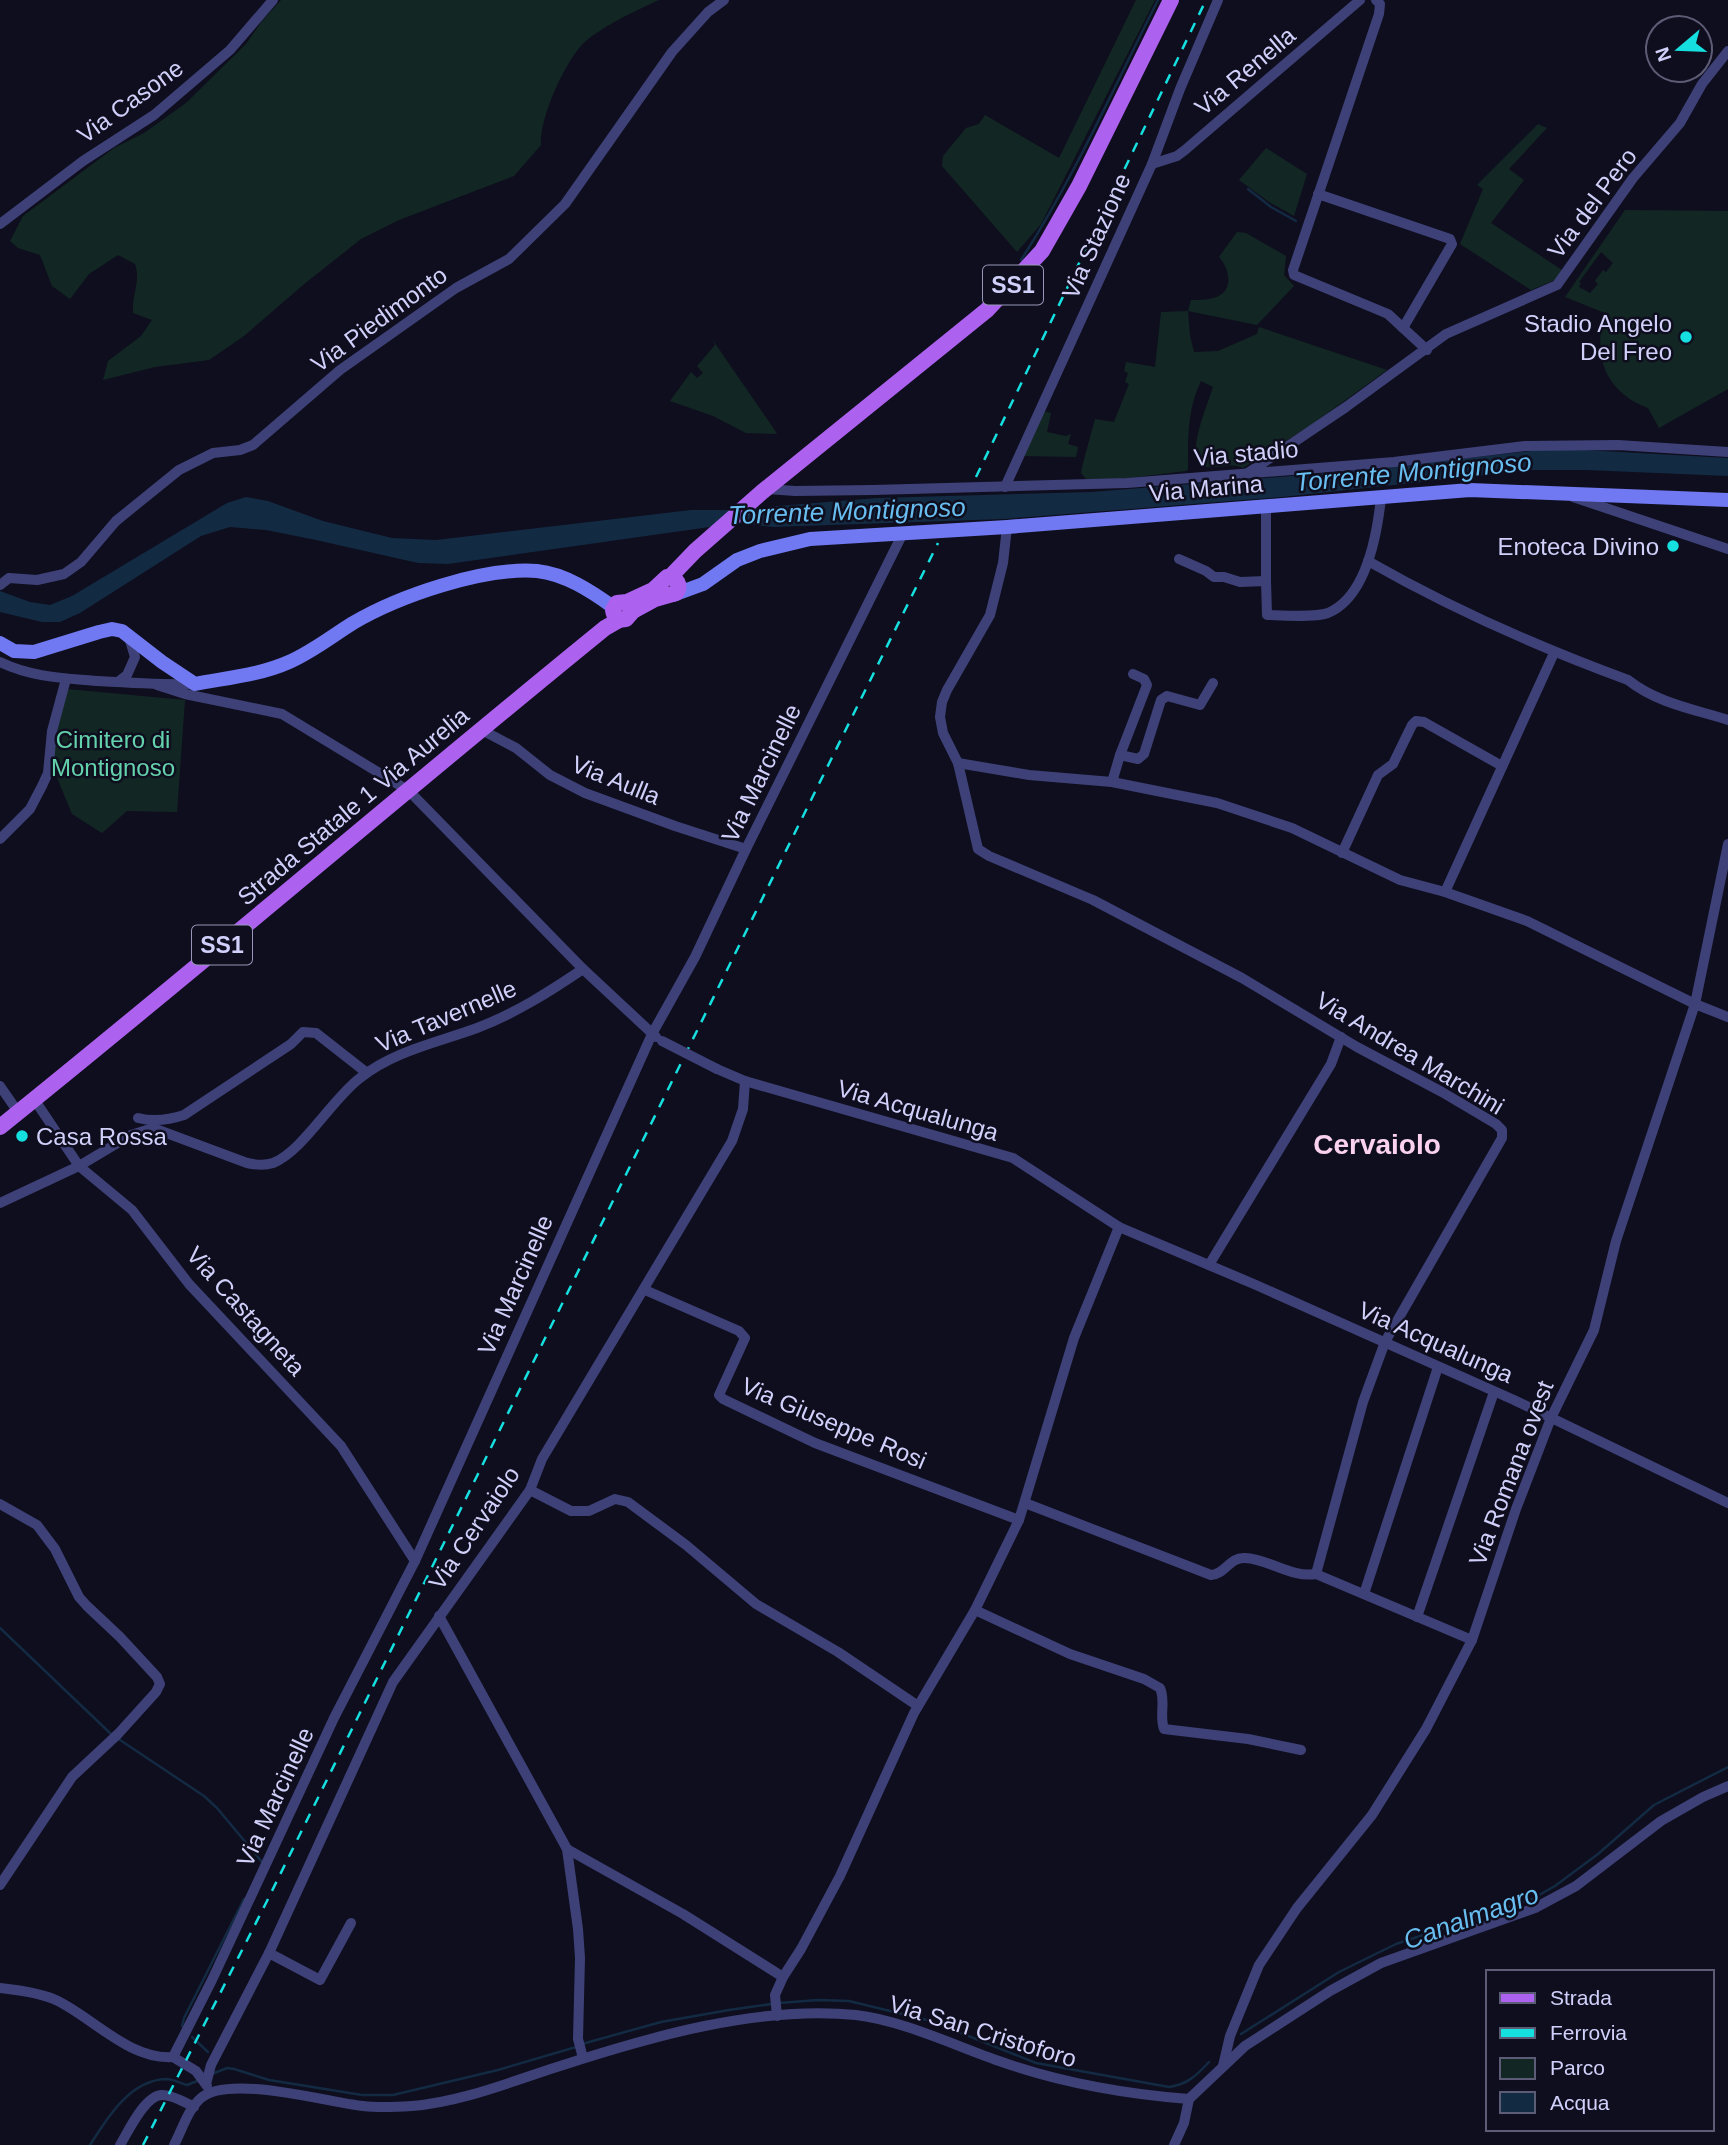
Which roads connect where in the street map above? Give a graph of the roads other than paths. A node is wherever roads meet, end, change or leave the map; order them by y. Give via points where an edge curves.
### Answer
1 (273, 0) edge
2 (724, 0) edge
3 (1171, 0) edge
4 (1218, 0) edge
5 (1360, 0) edge
6 (1376, 0) edge
7 (1728, 51) edge
8 (1152, 164) junction
9 (1318, 194) junction
10 (0, 224) edge
11 (1403, 328) junction
12 (1427, 349) junction
13 (1728, 452) edge
14 (1244, 475) junction
15 (1005, 487) junction
16 (764, 491) junction
17 (1563, 492) junction
18 (1381, 498) junction
19 (1728, 500) edge
20 (1266, 506) junction
21 (1007, 527) junction
22 (903, 533) junction
23 (1728, 550) edge
24 (1179, 559) dead end
25 (1368, 561) junction
26 (1266, 581) junction
27 (0, 585) edge
28 (675, 586) junction
29 (616, 614) junction
30 (128, 635) junction
31 (0, 643) edge
32 (1554, 653) junction
33 (0, 662) edge
34 (1133, 674) dead end
35 (66, 679) junction
36 (118, 682) junction
37 (1213, 682) dead end
38 (195, 684) junction
39 (156, 685) junction
40 (1728, 720) edge
41 (480, 729) junction
42 (1120, 755) junction
43 (958, 763) junction
44 (1502, 766) junction
45 (1112, 782) junction
46 (409, 791) junction
47 (0, 839) edge
48 (1728, 845) edge
49 (746, 849) junction
50 (1342, 853) junction
51 (1444, 892) junction
52 (583, 969) junction
53 (1695, 1004) junction
54 (1728, 1017) edge
55 (652, 1034) junction
56 (1341, 1037) junction
57 (367, 1073) junction
58 (745, 1081) junction
59 (0, 1086) edge
60 (34, 1099) junction
61 (18, 1112) junction
62 (138, 1118) dead end
63 (0, 1127) edge
64 (79, 1166) junction
65 (0, 1203) edge
66 (1119, 1227) junction
67 (1209, 1265) junction
68 (645, 1290) junction
69 (1385, 1342) junction
70 (1438, 1367) junction
71 (1494, 1392) junction
72 (1551, 1418) junction
73 (530, 1490) junction
74 (1025, 1503) junction
75 (1728, 1503) edge
76 (0, 1504) edge
77 (1019, 1520) junction
78 (415, 1562) junction
79 (1316, 1574) junction
80 (1364, 1594) junction
81 (975, 1610) junction
82 (439, 1616) junction
83 (1417, 1617) junction
84 (1472, 1640) junction
85 (918, 1706) junction
86 (1301, 1750) dead end
87 (1728, 1786) edge
88 (567, 1849) junction
89 (0, 1885) edge
90 (351, 1923) dead end
91 (268, 1953) junction
92 (783, 1977) junction
93 (0, 1988) edge
94 (777, 2014) junction
95 (582, 2055) junction
96 (173, 2057) junction
97 (1223, 2067) junction
98 (208, 2089) junction
99 (1189, 2099) junction
100 (194, 2107) junction
101 (120, 2145) edge
102 (174, 2145) edge
103 (1174, 2145) edge

1 - 10 street, Via Casone via 230,50 154,115
2 - 27 street, Via Piedimonto via 671,51 565,204 509,259 464,283 340,370 253,445 213,453 179,470 116,521 73,569 48,579 9,578
3 - 16 main road, SS1 via 1042,251 987,310
4 - 8 street, Via Stazione
5 - 8 street, Via Renella via 1185,150
6 - 9 street via 1379,15
7 - 12 street, Via del Pero via 1680,123 1633,178 1557,285 1446,334
8 - 15 street, Via Stazione
9 - 11 street via 1294,275 1388,314
9 - 11 street via 1450,239 1452,244
11 - 12 street
12 - 14 street, Via del Pero
13 - 14 street, Via stadio via 1618,445 1525,446
14 - 15 street, Via stadio
15 - 16 street, Via stadio
16 - 28 main road, SS1 via 682,564
17 - 18 main road, Via Marina via 1471,490
17 - 19 main road, Via Marina
17 - 23 street
18 - 20 main road, Via Marina
18 - 25 street
20 - 21 main road, Via Marina
20 - 26 street
21 - 22 main road, Via Marina
21 - 43 street via 990,615 942,702 943,733
22 - 28 main road, Via Marina via 810,539 737,560 699,585
22 - 49 street, Via Marcinelle
24 - 26 street via 1214,578
25 - 26 street via 1349,599 1325,614 1267,615
25 - 32 street via 1429,596
28 - 29 main road, Strada Statale 1 Via Aurelia / SS1 via 626,619
29 - 38 main road via 566,579 538,571 493,575 451,583 386,606 273,668
29 - 41 main road, Strada Statale 1 Via Aurelia / SS1
30 - 31 main road via 113,629 34,652 15,651
30 - 36 street via 135,657 127,675
30 - 38 main road
32 - 40 street via 1628,680 1659,699
32 - 44 street
33 - 35 street via 36,675
34 - 42 street via 1147,685
35 - 36 street
35 - 47 street via 52,731 48,773 30,809
36 - 39 street
37 - 42 street via 1200,705 1167,695 1161,700 1144,754 1138,759
38 - 39 street
39 - 46 street, Via Acqualunga via 282,714
41 - 46 main road, Strada Statale 1 Via Aurelia / SS1
41 - 49 street, Via Aulla via 585,793
42 - 45 street
43 - 45 street
43 - 56 street, Via Andrea Marchini via 978,849 1093,900 1242,978
44 - 50 street via 1416,721 1393,764 1378,775
44 - 51 street
45 - 50 street via 1217,803 1292,828
46 - 52 street, Via Acqualunga
46 - 60 main road, Strada Statale 1 Via Aurelia / SS1
48 - 53 street, Via Romana ovest
49 - 55 street, Via Marcinelle
50 - 51 street via 1400,880
51 - 53 street via 1527,921
52 - 55 street, Via Acqualunga
52 - 57 street, Via Tavernelle via 531,1004 477,1028 403,1052
53 - 54 street
53 - 72 street, Via Romana ovest via 1616,1241 1594,1330
55 - 58 street, Via Acqualunga, bridge
55 - 78 street, Via Marcinelle
56 - 67 street via 1304,1112
56 - 69 street, Via Andrea Marchini via 1442,1091 1502,1130 1502,1138
57 - 62 street via 316,1033 303,1032 184,1115
57 - 64 street, Via Tavernelle via 339,1097 296,1147 274,1163 247,1163 153,1128 131,1135
58 - 66 street, Via Acqualunga via 1013,1158
58 - 68 street, Via Cervaiolo via 743,1109 732,1142
59 - 61 street
60 - 61 main road, Strada Statale 1 Via Aurelia / SS1
60 - 64 street, Via Castagneta
61 - 63 main road, Strada Statale 1 Via Aurelia / SS1
64 - 65 street, Via Tavernelle
64 - 78 street, Via Castagneta via 132,1210 189,1284 341,1446
66 - 67 street, Via Acqualunga
66 - 74 street via 1074,1338
67 - 69 street, Via Acqualunga
68 - 73 street, Via Cervaiolo via 542,1460
68 - 77 street, Via Giuseppe Rosi via 739,1331 745,1338 719,1395 723,1399 815,1443
69 - 70 street, Via Acqualunga
69 - 79 street, Via Andrea Marchini via 1363,1402
70 - 71 street, Via Acqualunga
70 - 80 street
71 - 72 street, Via Acqualunga
71 - 83 street
72 - 75 street, Via Acqualunga
72 - 84 street, Via Romana ovest
73 - 82 street, Via Cervaiolo
73 - 85 street via 579,1512 615,1499 628,1502 756,1604
74 - 77 street
74 - 79 street via 1211,1575 1222,1573 1233,1561 1248,1558
76 - 89 street via 37,1525 79,1597 160,1684 116,1736 72,1777
77 - 81 street
78 - 96 street, Via Marcinelle via 334,1718
79 - 80 street
80 - 83 street
81 - 85 street
81 - 86 street via 1070,1654 1160,1688 1164,1729
82 - 88 street, Via Cervaiolo
82 - 91 street via 387,1694
83 - 84 street
84 - 97 street, Via Romana ovest via 1426,1729 1372,1815 1297,1908 1259,1965
85 - 92 street via 840,1876
87 - 97 street via 1661,1821 1576,1886 1535,1908 1359,1974 1245,2046
88 - 92 street
88 - 95 street, Via Cervaiolo via 580,1958 578,2039
90 - 91 street via 320,1980
91 - 98 street via 211,2065
92 - 94 street via 775,1995
93 - 96 street via 56,1999 139,2051
94 - 95 street, Via San Cristoforo
94 - 99 street, Via San Cristoforo via 860,2015 1056,2079
95 - 98 street, Via San Cristoforo via 487,2089 412,2106 367,2107 260,2090
96 - 98 street via 196,2071
97 - 99 street
98 - 100 street
99 - 103 street
100 - 101 street via 157,2095 139,2113
100 - 102 street

